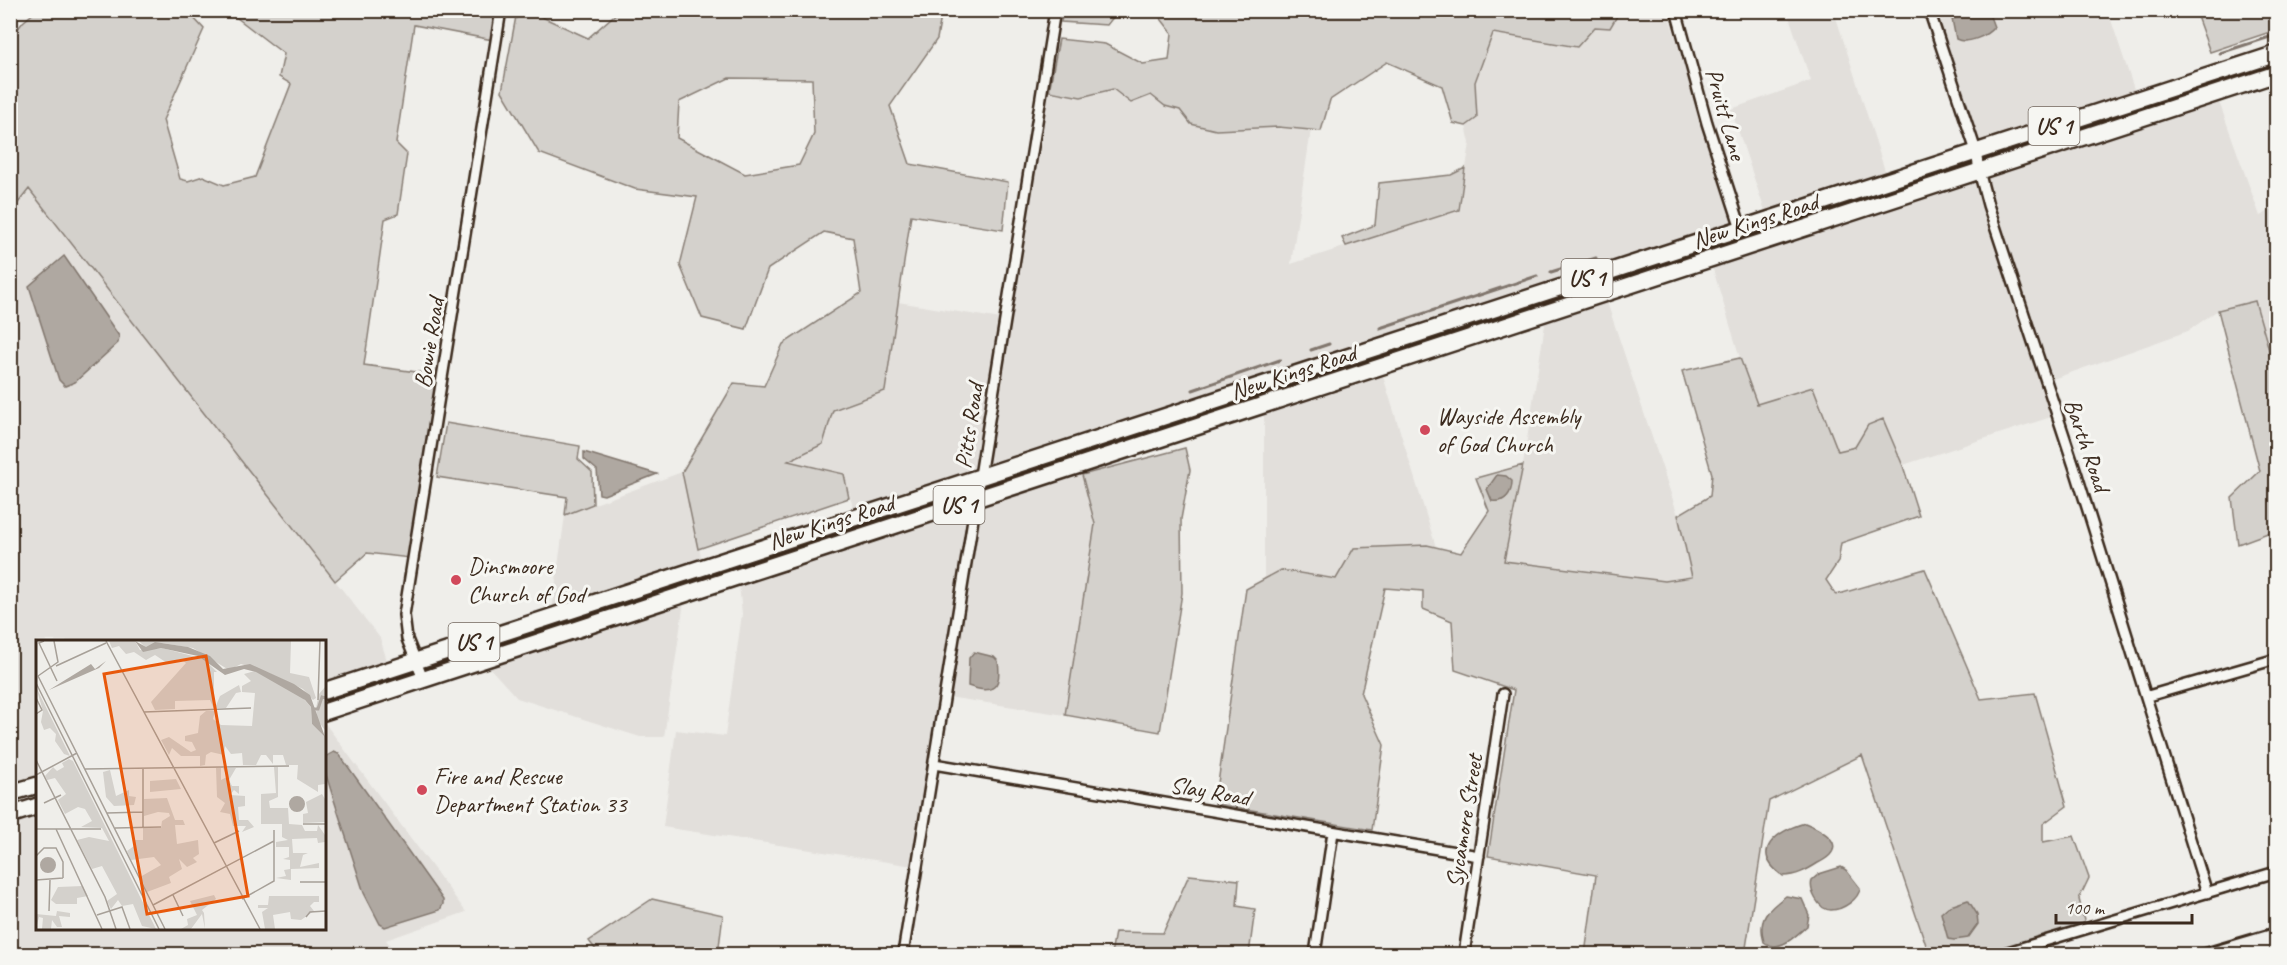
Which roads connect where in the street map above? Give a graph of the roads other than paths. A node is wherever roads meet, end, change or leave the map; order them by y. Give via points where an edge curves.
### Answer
1 (501, 10) edge
2 (1055, 10) edge
3 (1676, 10) edge
4 (1929, 10) edge
5 (2277, 54) edge
6 (2277, 74) edge
7 (1976, 151) junction
8 (1979, 171) junction
9 (1741, 228) junction
10 (1640, 260) junction
11 (1647, 280) junction
12 (1308, 369) junction
13 (1314, 388) junction
14 (981, 476) junction
15 (977, 498) junction
16 (691, 571) junction
17 (698, 590) junction
18 (2277, 659) edge
19 (416, 661) junction
20 (423, 680) junction
21 (340, 686) junction
22 (326, 690) edge
23 (1503, 694) dead end
24 (2148, 696) junction
25 (350, 704) junction
26 (326, 711) edge
27 (934, 764) junction
28 (36, 786) edge
29 (10, 794) edge
30 (36, 807) edge
31 (10, 814) edge
32 (1333, 832) junction
33 (1479, 856) junction
34 (2277, 872) edge
35 (2207, 893) junction
36 (903, 954) edge
37 (1315, 954) edge
38 (1464, 954) edge
39 (2001, 954) edge

1 - 19 street, Bowie Road via 404,615 406,639
2 - 14 street, Pitts Road
3 - 9 street, Pruitt Lane
4 - 7 street, Barth Road
5 - 7 highway, New Kings Road / US 1
6 - 8 highway, New Kings Road / US 1
7 - 8 street, Barth Road
7 - 9 highway, New Kings Road / US 1
8 - 11 highway, New Kings Road / US 1
8 - 24 street, Barth Road
9 - 10 highway, New Kings Road / US 1
10 - 11 street
10 - 12 highway, New Kings Road / US 1
11 - 13 highway, New Kings Road / US 1
12 - 13 street
12 - 14 highway, New Kings Road / US 1
13 - 15 highway, New Kings Road / US 1
14 - 15 street, Pitts Road
14 - 16 highway, New Kings Road / US 1
15 - 17 highway, New Kings Road / US 1
15 - 27 street, Pitts Road
16 - 17 street
16 - 19 highway, New Kings Road / US 1
17 - 20 highway, New Kings Road / US 1
18 - 24 street
19 - 20 street, Bowie Road
19 - 21 highway, New Kings Road / US 1
20 - 25 highway, New Kings Road / US 1
21 - 22 highway, New Kings Road / US 1
21 - 25 street
23 - 33 street, Sycamore Street
24 - 35 street, Barth Road
25 - 26 highway, New Kings Road / US 1
27 - 32 street, Slay Road
27 - 36 street, Pitts Road
28 - 29 highway
30 - 31 highway
32 - 33 street, Slay Road
32 - 37 street
33 - 38 street, Sycamore Street
34 - 35 street
35 - 39 street

